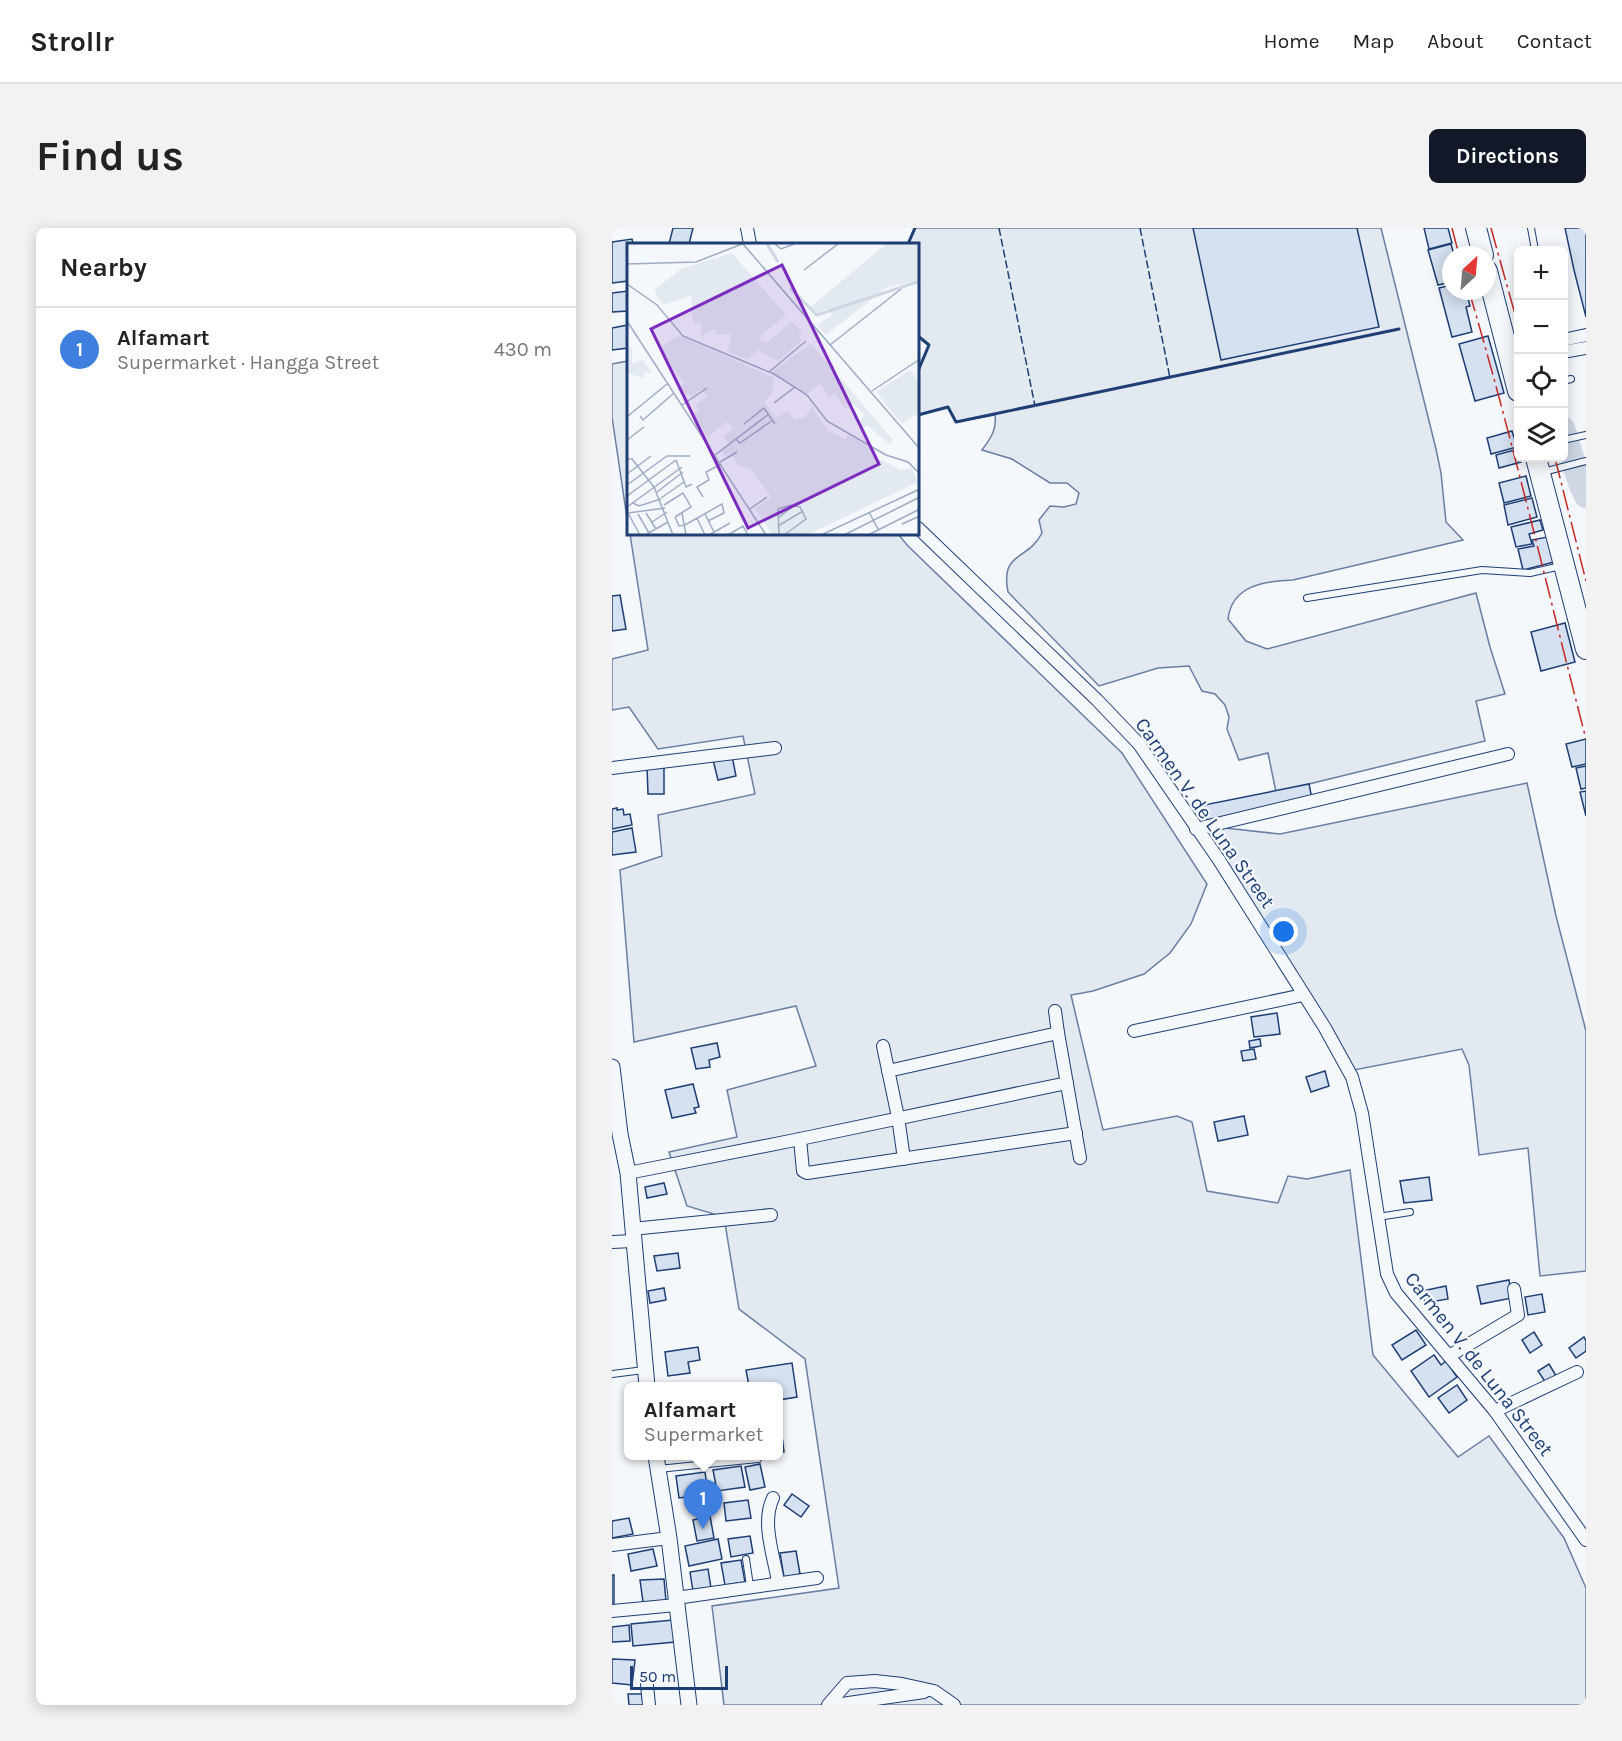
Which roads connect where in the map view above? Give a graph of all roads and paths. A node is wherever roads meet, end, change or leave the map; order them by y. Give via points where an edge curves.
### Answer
1 (747, 228) edge
2 (1476, 228) edge
3 (1530, 228) edge
4 (750, 243) edge
5 (1481, 246) edge
6 (1534, 246) edge
7 (1496, 299) edge
8 (1586, 335) edge
9 (1568, 339) edge
10 (1586, 348) edge
11 (1568, 350) edge
12 (1514, 356) edge
13 (1571, 379) dead end
14 (1568, 380) edge
15 (1584, 436) edge
16 (1568, 439) edge
17 (1586, 461) edge
18 (1538, 465) edge
19 (920, 530) edge
20 (1564, 566) junction
21 (1307, 598) dead end
22 (1586, 649) edge
23 (776, 748) dead end
24 (1508, 754) dead end
25 (612, 768) edge
26 (1196, 829) junction
27 (1304, 995) junction
28 (1055, 1011) dead end
29 (1134, 1031) dead end
30 (1058, 1033) junction
31 (883, 1046) dead end
32 (612, 1067) edge
33 (888, 1071) junction
34 (1067, 1083) junction
35 (898, 1117) junction
36 (1076, 1133) junction
37 (800, 1139) junction
38 (1080, 1158) dead end
39 (904, 1159) junction
40 (628, 1173) junction
41 (1410, 1212) dead end
42 (771, 1215) dead end
43 (1378, 1217) junction
44 (632, 1235) junction
45 (612, 1242) edge
46 (1514, 1289) dead end
47 (1449, 1356) junction
48 (645, 1370) junction
49 (1576, 1372) dead end
50 (612, 1374) edge
51 (646, 1382) edge
52 (1496, 1412) junction
53 (724, 1460) edge
54 (657, 1462) edge
55 (773, 1498) dead end
56 (669, 1538) junction
57 (1586, 1540) edge
58 (612, 1545) edge
59 (746, 1559) dead end
60 (817, 1578) dead end
61 (778, 1582) junction
62 (750, 1586) junction
63 (676, 1602) junction
64 (612, 1611) edge
65 (647, 1685) dead end
66 (934, 1691) junction
67 (649, 1705) edge
68 (689, 1705) edge
69 (828, 1705) edge
70 (835, 1705) edge
71 (954, 1705) edge

1 - 4 street
2 - 5 highway
3 - 6 lane
7 - 12 highway
8 - 9 street
10 - 11 street
13 - 14 lane
15 - 16 lane
17 - 18 lane via 1560,468
18 - 20 highway
19 - 26 street, Carmen V. de Luna Street via 1132,736
20 - 21 lane via 1530,573 1482,570
20 - 22 highway
23 - 25 street
24 - 26 street
26 - 27 street, Carmen V. de Luna Street
27 - 29 street
27 - 43 street, Carmen V. de Luna Street via 1352,1077 1362,1113
28 - 30 street
30 - 33 street
30 - 34 street
31 - 33 street
32 - 40 street
33 - 35 street
34 - 35 street
34 - 36 street
35 - 37 street
35 - 39 street
36 - 38 street
36 - 39 street
37 - 39 street via 803,1171 807,1173
37 - 40 street
40 - 44 street
41 - 43 lane
42 - 44 street
43 - 47 street, Carmen V. de Luna Street via 1387,1274 1396,1293
44 - 45 street
44 - 48 street
46 - 47 street via 1518,1315
47 - 52 street, Carmen V. de Luna Street
48 - 50 lane
48 - 51 street
49 - 52 street
52 - 57 street, Carmen V. de Luna Street
53 - 54 lane
54 - 56 street
55 - 61 street via 768,1518
56 - 58 street
56 - 63 street
59 - 62 lane
60 - 61 street
61 - 62 street
62 - 63 street
63 - 64 street
63 - 68 street
65 - 67 street
66 - 69 street via 875,1681 847,1683
66 - 70 street
66 - 71 street

